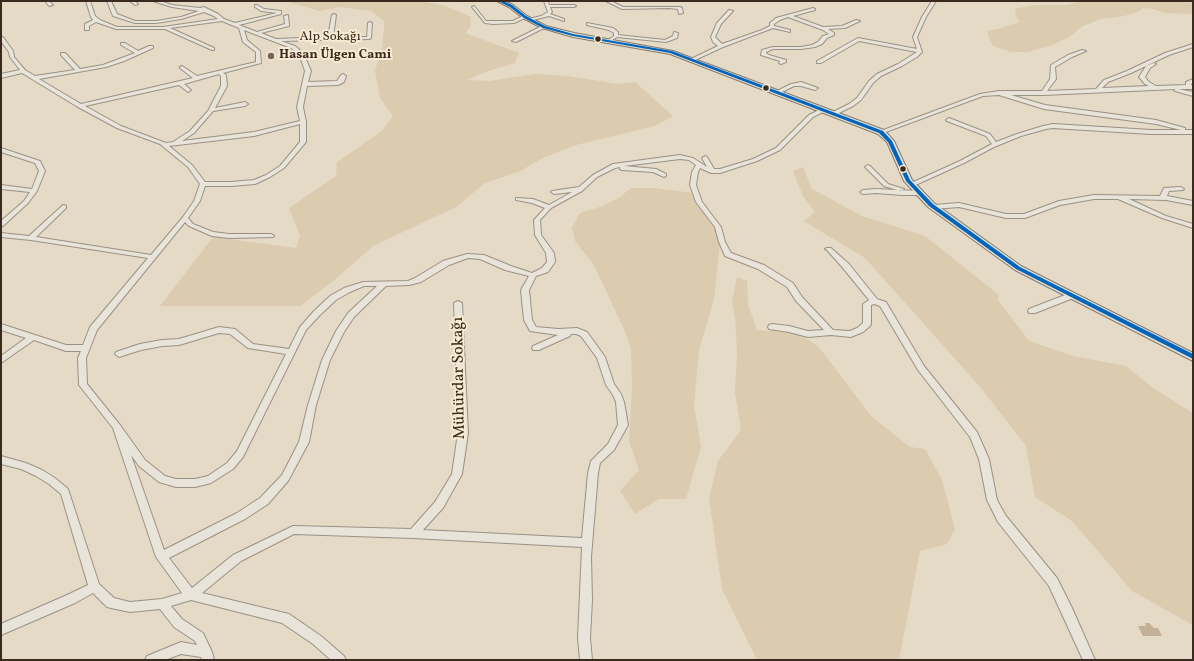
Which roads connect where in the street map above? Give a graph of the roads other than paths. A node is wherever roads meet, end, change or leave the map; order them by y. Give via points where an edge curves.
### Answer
1 (47, 1) edge
2 (88, 1) edge
3 (109, 1) edge
4 (155, 1) edge
5 (179, 1) edge
6 (500, 1) edge
7 (546, 1) edge
8 (608, 1) edge
9 (934, 1) edge
10 (51, 5) dead end
11 (257, 6) dead end
12 (548, 6) junction
13 (574, 6) dead end
14 (474, 7) dead end
15 (813, 9) dead end
16 (204, 10) junction
17 (730, 12) dead end
18 (681, 13) dead end
19 (334, 15) dead end
20 (546, 15) junction
21 (286, 16) dead end
22 (788, 16) junction
23 (181, 18) junction
24 (528, 18) junction
25 (96, 20) junction
26 (222, 20) junction
27 (562, 20) dead end
28 (858, 21) dead end
29 (370, 23) dead end
30 (191, 24) junction
31 (589, 24) dead end
32 (233, 25) junction
33 (241, 27) junction
34 (544, 27) junction
35 (772, 27) junction
36 (163, 28) junction
37 (820, 28) junction
38 (87, 29) dead end
39 (788, 31) dead end
40 (257, 33) junction
41 (676, 33) dead end
42 (616, 36) junction
43 (1, 38) edge
44 (330, 39) junction
45 (276, 40) junction
46 (514, 41) dead end
47 (609, 41) junction
48 (666, 41) junction
49 (123, 44) dead end
50 (1193, 45) edge
51 (721, 46) junction
52 (151, 47) dead end
53 (212, 49) dead end
54 (659, 49) junction
55 (1, 51) edge
56 (10, 51) junction
57 (920, 51) junction
58 (1084, 51) dead end
59 (137, 52) junction
60 (63, 54) dead end
61 (1162, 56) junction
62 (693, 59) junction
63 (819, 62) dead end
64 (781, 63) dead end
65 (182, 67) dead end
66 (78, 70) junction
67 (23, 71) junction
68 (219, 72) junction
69 (1, 76) edge
70 (342, 76) dead end
71 (34, 78) junction
72 (196, 78) junction
73 (1193, 81) edge
74 (180, 83) junction
75 (306, 84) junction
76 (1154, 87) junction
77 (1166, 87) junction
78 (1191, 87) edge
79 (815, 88) dead end
80 (188, 90) dead end
81 (1097, 91) junction
82 (778, 92) junction
83 (1000, 93) junction
84 (1043, 93) junction
85 (1193, 94) edge
86 (245, 104) dead end
87 (80, 106) junction
88 (211, 110) junction
89 (823, 110) junction
90 (833, 114) junction
91 (949, 120) dead end
92 (303, 122) junction
93 (881, 132) junction
94 (1193, 132) edge
95 (172, 145) junction
96 (995, 145) junction
97 (165, 146) junction
98 (1, 150) edge
99 (702, 161) junction
100 (868, 167) dead end
101 (609, 168) junction
102 (664, 175) dead end
103 (203, 184) junction
104 (1, 187) edge
105 (582, 188) junction
106 (916, 189) junction
107 (1181, 189) dead end
108 (34, 191) junction
109 (554, 192) dead end
110 (863, 192) dead end
111 (1118, 197) junction
112 (1163, 198) junction
113 (518, 199) dead end
114 (1193, 203) edge
115 (64, 207) dead end
116 (549, 207) junction
117 (934, 207) junction
118 (185, 218) junction
119 (1, 225) edge
120 (1193, 226) edge
121 (1, 235) edge
122 (271, 236) dead end
123 (31, 238) junction
124 (829, 249) dead end
125 (152, 257) junction
126 (533, 275) junction
127 (384, 284) junction
128 (1073, 296) junction
129 (874, 301) junction
130 (458, 303) dead end
131 (1032, 311) dead end
132 (1, 326) edge
133 (772, 327) dead end
134 (572, 332) junction
135 (831, 332) junction
136 (33, 337) junction
137 (86, 348) junction
138 (536, 348) dead end
139 (291, 352) junction
140 (119, 354) dead end
141 (1193, 357) edge
142 (1, 360) edge
143 (117, 427) junction
144 (1, 460) edge
145 (413, 534) junction
146 (588, 543) junction
147 (161, 557) junction
148 (94, 587) junction
149 (191, 595) junction
150 (162, 604) junction
151 (1, 630) edge
152 (207, 656) edge
153 (151, 660) edge
154 (340, 660) edge
155 (586, 660) edge
156 (1089, 660) edge

1 - 10 street
2 - 25 street
3 - 23 street via 115,15 128,20 150,22
4 - 16 street
5 - 16 street
6 - 24 main road
7 - 12 street
8 - 18 street via 622,8 680,8
9 - 57 street via 915,37
11 - 32 street via 279,14
12 - 13 street
12 - 20 street via 550,12
14 - 24 street via 485,22 514,22
15 - 22 street
16 - 23 street
16 - 26 street
17 - 51 street via 719,24 714,37
19 - 44 street
20 - 24 street
20 - 27 street
21 - 40 street via 287,25
22 - 35 street via 772,24
22 - 37 street
23 - 30 street
24 - 34 main road
25 - 36 street via 108,27 116,28
25 - 38 street via 87,25
26 - 30 street
26 - 32 street
28 - 37 street via 843,27
29 - 44 street, Alp Sokağı via 369,38
30 - 36 street
31 - 42 street via 611,29
32 - 33 street
33 - 40 street
33 - 68 street via 245,41 258,51 260,64
34 - 46 street
34 - 47 main road
35 - 39 street
35 - 51 street
36 - 53 street
37 - 64 street via 832,34 820,43 801,48 773,48 764,51 763,54 784,61
40 - 45 street
41 - 48 street
42 - 47 street
42 - 48 street
43 - 56 street
44 - 45 street, Alp Sokağı
45 - 75 street via 301,53 308,71
47 - 54 main road
48 - 54 street
49 - 59 street
50 - 61 street
51 - 62 street
52 - 59 street
54 - 62 main road
55 - 56 street
56 - 67 street
57 - 63 street via 858,38
57 - 90 street via 879,75 859,100
58 - 84 street via 1053,66 1053,79
59 - 66 street via 112,64
60 - 66 street
61 - 76 street via 1162,60 1148,68 1142,77
61 - 81 street via 1106,81
62 - 82 main road
65 - 72 street
66 - 71 street
67 - 69 street
67 - 71 street
68 - 72 street
68 - 88 street via 223,75 224,86
70 - 75 street via 342,82 338,83
71 - 87 street
72 - 74 street
73 - 78 street via 1188,83
74 - 80 street
74 - 87 street
75 - 92 street via 300,107
76 - 77 street
76 - 81 street
77 - 78 street
77 - 85 street
79 - 82 street via 792,84
81 - 84 street
82 - 89 main road
83 - 84 street
83 - 93 street via 982,95
83 - 94 street via 1044,107 1156,122
86 - 88 street
87 - 97 street via 119,127
88 - 95 street via 192,132
89 - 90 main road
89 - 99 street via 811,116 778,149 755,160 713,172 708,170
90 - 93 main road
91 - 96 street via 988,135
92 - 95 street via 254,134
92 - 103 street via 303,142 282,168 255,182
93 - 106 main road via 890,141 908,181
94 - 96 street via 1053,126 1019,135
95 - 97 street
96 - 106 street via 926,179
97 - 103 street via 190,166
98 - 108 street via 31,159 41,166 41,176
99 - 101 street via 680,157
99 - 135 street via 695,172 692,185 699,202 718,227 728,254 761,267 790,285
100 - 106 street via 886,185
101 - 102 street via 654,170
101 - 105 street
103 - 118 street via 197,201
104 - 108 street
105 - 109 street
105 - 116 street
106 - 110 street via 902,193
106 - 117 main road
107 - 112 street via 1166,189
108 - 119 street
111 - 112 street
111 - 117 street via 1074,199 1025,216 1006,216 959,205
111 - 120 street via 1164,217
112 - 114 street
113 - 116 street
115 - 123 street
116 - 126 street via 537,220 538,235 550,253 550,262 545,270
117 - 128 main road via 1018,268
118 - 122 street via 191,225 212,234
118 - 125 street
121 - 123 street
123 - 125 street
124 - 129 street
125 - 137 street via 93,329
126 - 127 street via 481,257 467,256 446,263 418,280
126 - 134 street via 526,290 528,320 533,329
127 - 139 street via 363,284 334,298 303,329
127 - 147 street via 351,315 340,331 326,360 304,442 285,478 264,501 241,516
128 - 131 street
128 - 141 main road
129 - 135 street via 867,304 867,324 860,330 851,334
129 - 156 street via 883,304 921,368 974,435 984,459 992,500 1002,520 1053,582
130 - 145 street, Mühürdar Sokağı via 463,433 457,474 439,505
132 - 136 street
133 - 135 street via 808,334
134 - 138 street
134 - 146 street via 584,334 601,357 610,385 620,402 623,425 610,447 596,461 591,487
136 - 137 street via 66,348
136 - 142 street
137 - 143 street via 82,358 83,385
139 - 140 street via 251,346 232,332 219,330 179,342 140,347
139 - 143 street via 240,454 230,466 211,479 195,483 176,483 162,479 142,463
143 - 147 street
144 - 148 street via 38,473 65,492
145 - 146 street
145 - 149 street via 293,530 237,558
146 - 155 street via 584,638
147 - 149 street
148 - 150 street via 111,603 130,607
148 - 151 street
149 - 150 street
149 - 154 street via 285,618
150 - 152 street via 178,623 199,637
152 - 153 street via 181,648

